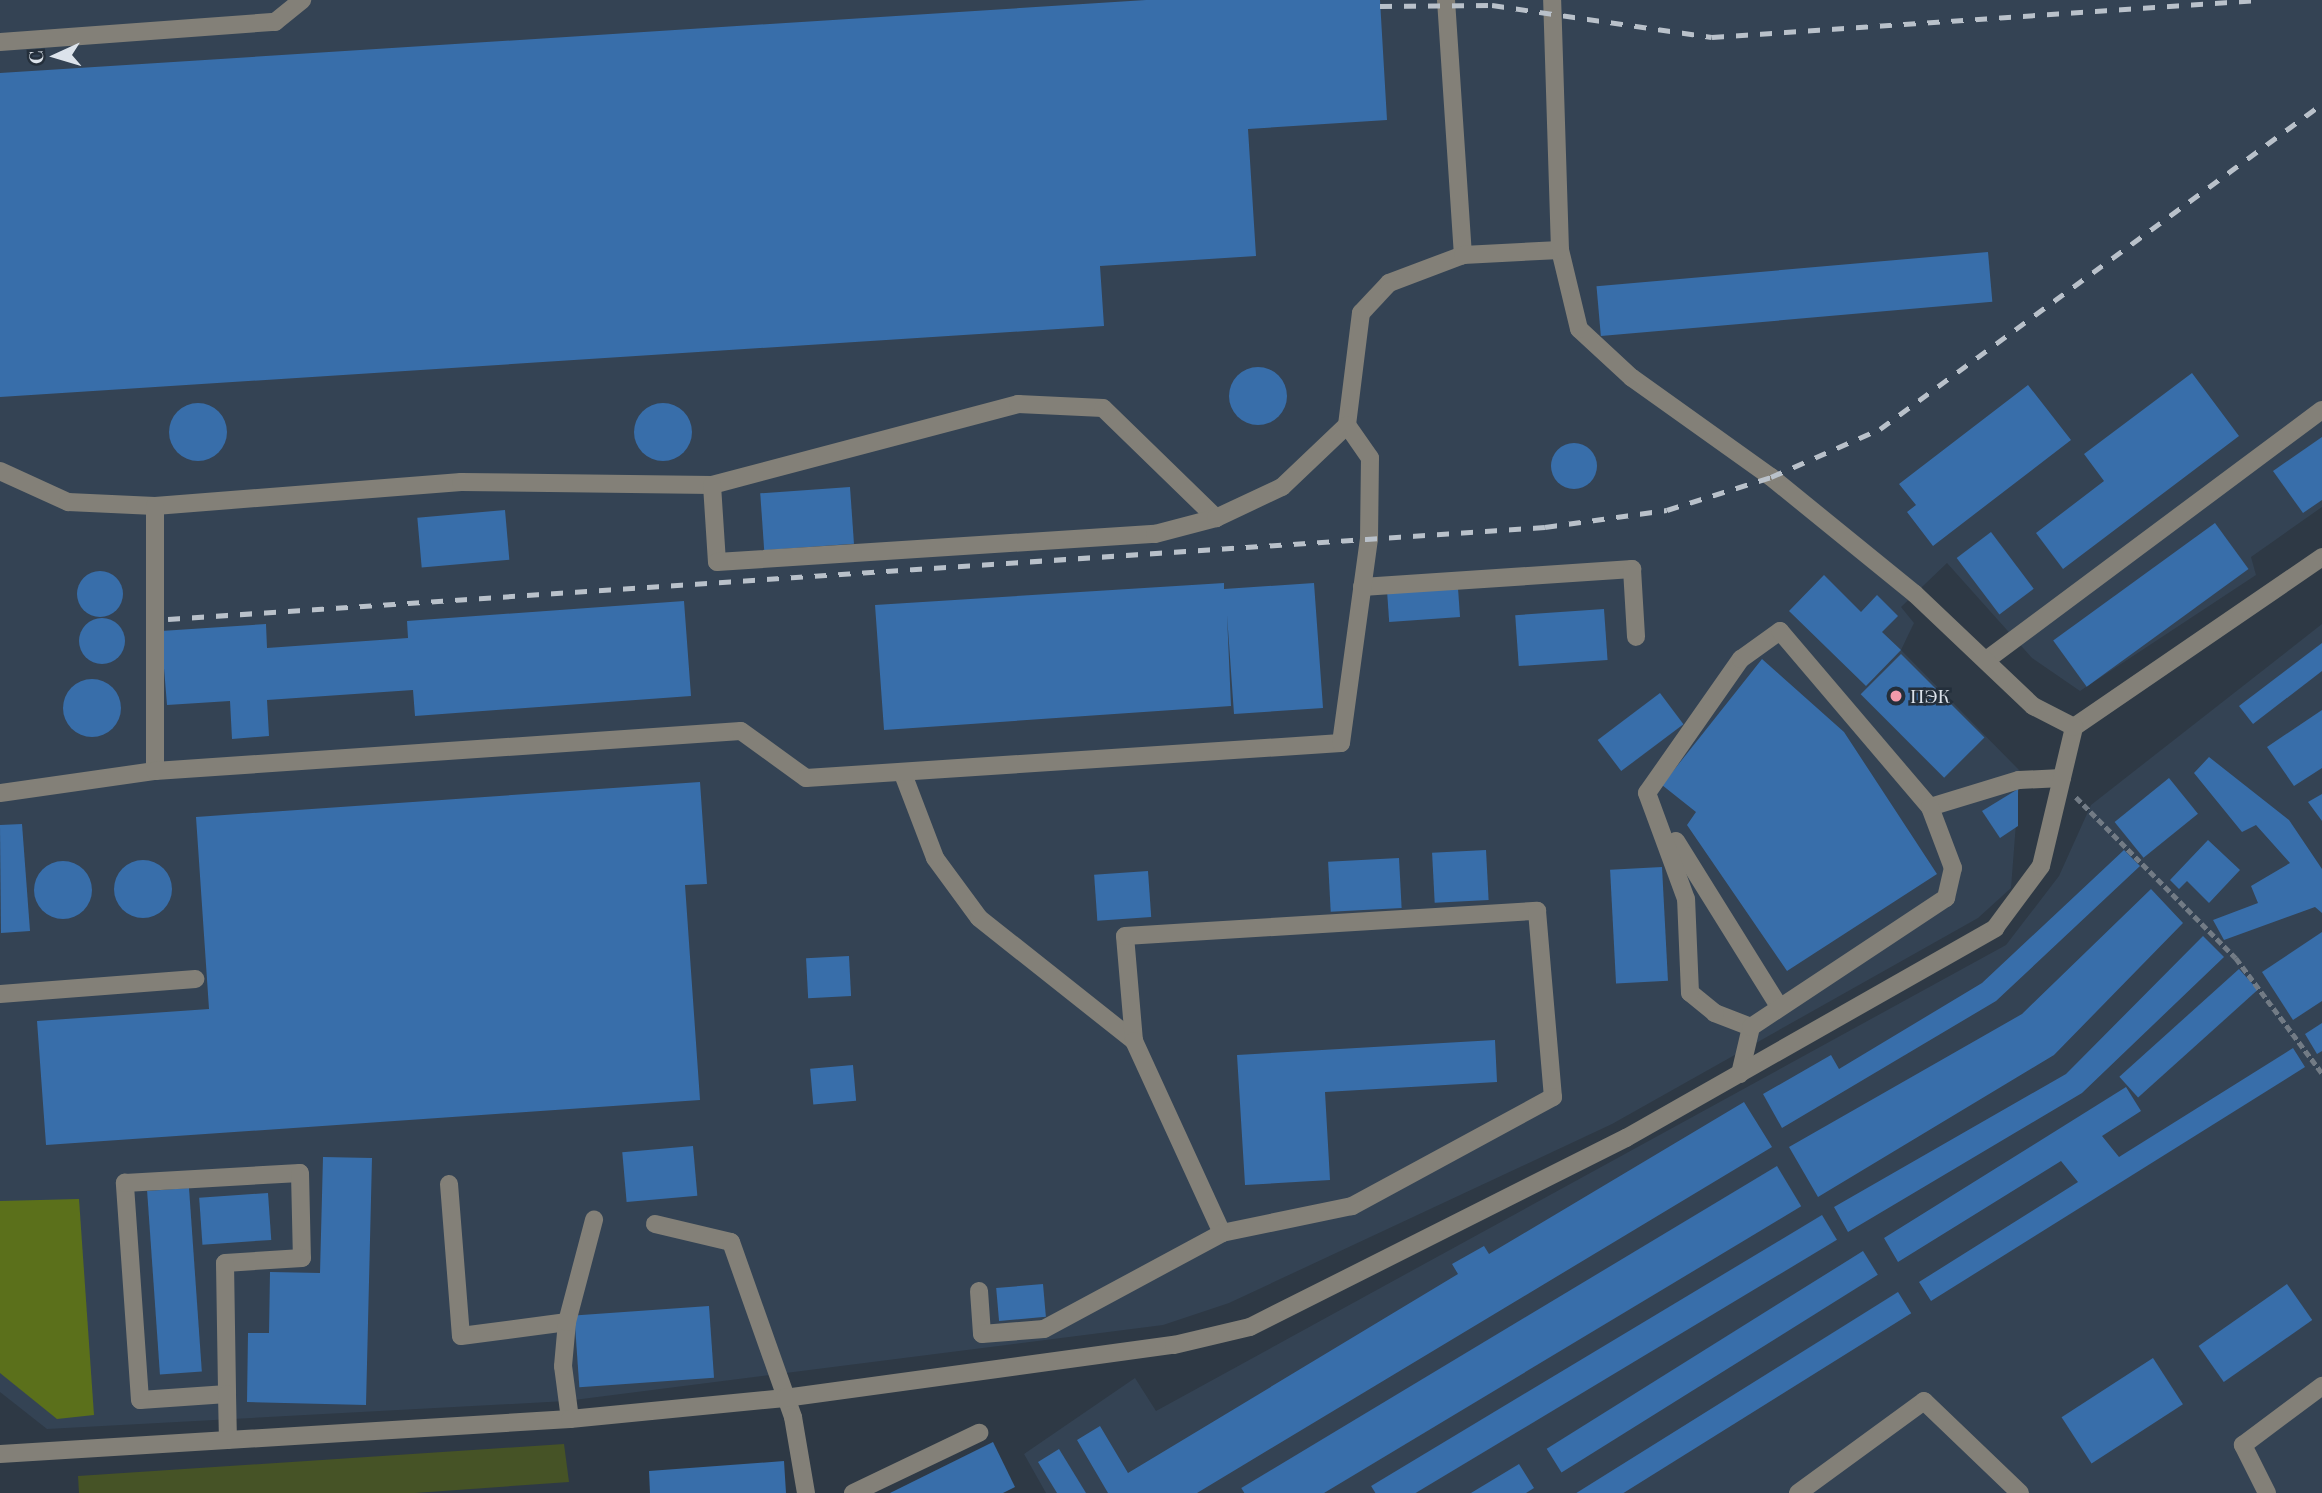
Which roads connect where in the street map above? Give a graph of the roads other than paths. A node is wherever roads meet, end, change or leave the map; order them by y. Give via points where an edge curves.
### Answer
1 (302, 0) edge
2 (1446, 0) edge
3 (1552, 0) edge
4 (0, 42) edge
5 (1560, 250) junction
6 (1463, 256) junction
7 (2322, 410) edge
8 (1347, 425) junction
9 (0, 471) edge
10 (712, 485) junction
11 (155, 506) junction
12 (1216, 518) junction
13 (2322, 557) edge
14 (1362, 587) junction
15 (1636, 637) dead end
16 (1989, 658) junction
17 (2074, 727) junction
18 (155, 771) junction
19 (903, 774) junction
20 (2063, 775) junction
21 (0, 793) edge
22 (1930, 807) junction
23 (1676, 841) dead end
24 (195, 979) dead end
25 (0, 994) edge
26 (1778, 1005) junction
27 (1751, 1027) junction
28 (1134, 1041) junction
29 (1740, 1074) junction
30 (449, 1184) dead end
31 (594, 1220) dead end
32 (655, 1224) dead end
33 (1222, 1233) junction
34 (979, 1291) dead end
35 (567, 1322) junction
36 (2322, 1386) edge
37 (227, 1394) junction
38 (785, 1398) junction
39 (570, 1419) junction
40 (979, 1433) dead end
41 (228, 1440) junction
42 (0, 1454) edge
43 (806, 1493) edge
44 (853, 1493) edge
45 (1798, 1493) edge
46 (2020, 1493) edge
47 (2267, 1493) edge

1 - 4 lane via 275,22
2 - 6 lane
3 - 5 lane
5 - 6 lane
5 - 16 lane via 1579,329 1632,378 1771,477
6 - 8 lane via 1389,283 1361,313
7 - 16 lane
8 - 12 lane via 1282,487
8 - 14 lane via 1370,458
9 - 11 lane via 68,502
10 - 11 lane via 461,482
10 - 12 lane via 1018,404 1103,408
10 - 12 lane via 717,562 1155,534
11 - 18 lane
13 - 17 lane
14 - 15 lane via 1632,569
14 - 19 lane via 1341,743
16 - 17 lane via 2033,706
17 - 20 lane
18 - 19 lane via 741,731 806,778
18 - 21 lane
19 - 28 lane via 934,858 979,918
20 - 22 lane via 2019,780
20 - 29 lane via 2041,866 1996,928
22 - 26 lane via 1953,868 1946,898
22 - 27 lane via 1780,631 1741,659 1647,793 1686,899 1690,993 1715,1013
23 - 26 lane
24 - 25 lane
26 - 27 lane
27 - 29 lane
28 - 33 lane
28 - 33 lane via 1125,936 1537,911 1553,1097 1352,1206
29 - 38 lane via 1626,1138 1251,1327 1174,1345
30 - 35 lane via 461,1336
31 - 35 lane
32 - 38 lane via 731,1242
33 - 34 lane via 1044,1329 982,1334
35 - 39 lane via 562,1366
36 - 47 lane via 2243,1444
37 - 37 lane via 226,1263 302,1258 300,1173 125,1183 140,1400
37 - 41 lane
38 - 39 lane
38 - 43 lane
39 - 41 lane
40 - 44 lane
41 - 42 lane
45 - 46 lane via 1924,1401

